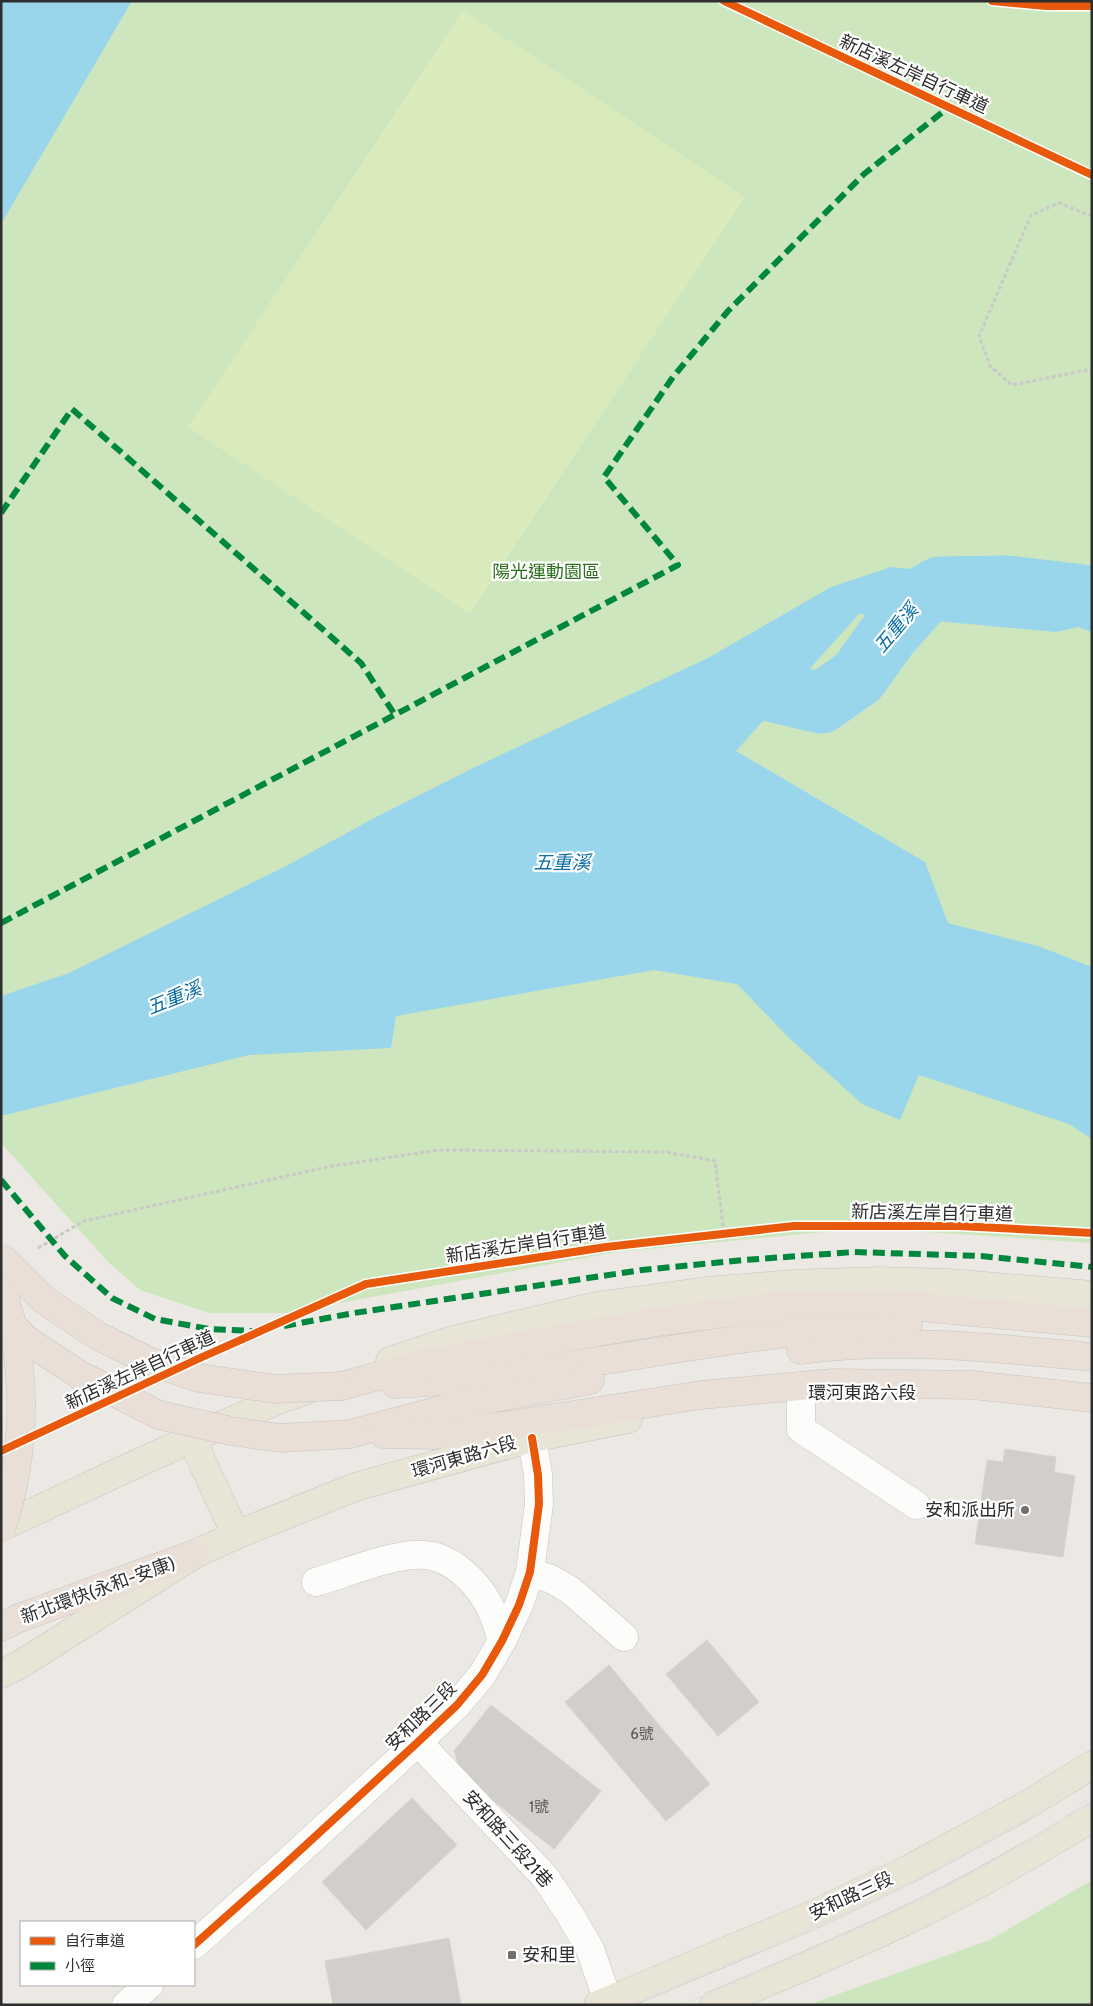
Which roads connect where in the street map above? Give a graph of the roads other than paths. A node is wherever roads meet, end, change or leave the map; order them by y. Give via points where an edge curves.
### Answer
1 (1, 1256) edge
2 (1, 1286) edge
3 (1092, 1294) edge
4 (1, 1315) edge
5 (1092, 1323) edge
6 (1092, 1333) edge
7 (1092, 1358) edge
8 (341, 1386) junction
9 (801, 1393) junction
10 (1092, 1398) edge
11 (1092, 1405) edge
12 (350, 1434) junction
13 (532, 1438) junction
14 (192, 1440) junction
15 (916, 1505) dead end
16 (1, 1528) edge
17 (236, 1535) junction
18 (195, 1554) junction
19 (530, 1572) junction
20 (316, 1582) dead end
21 (1, 1627) edge
22 (624, 1637) dead end
23 (502, 1641) junction
24 (1, 1674) edge
25 (418, 1742) junction
26 (1092, 1765) edge
27 (1092, 1818) edge
28 (195, 1944) edge
29 (148, 1986) edge
30 (603, 2003) edge
31 (126, 2005) edge
32 (714, 2005) edge

1 - 8 highway, bridge via 44,1300 98,1336 149,1361 199,1378 275,1389
2 - 16 highway, bridge via 14,1335 22,1402 17,1470
3 - 14 main road via 950,1283 794,1284 707,1291 596,1306 453,1340 345,1375 278,1400
4 - 12 highway, bridge via 28,1341 72,1370 159,1415 280,1438
5 - 8 highway via 889,1304 779,1306 656,1322 496,1350 423,1364
6 - 8 highway via 1002,1325 880,1322 781,1333 453,1381
7 - 12 highway via 1000,1348 873,1343 807,1349 608,1377 463,1404
9 - 11 main road, 環河東路六段 via 955,1393
9 - 13 main road, 環河東路六段 via 735,1398
9 - 15 street via 801,1429
10 - 12 highway via 973,1385 833,1383 701,1395 433,1435
13 - 17 main road, 環河東路六段 via 354,1487
13 - 19 street, 安和路三段 via 539,1504
14 - 16 main road
14 - 17 main road
17 - 18 main road, 環河東路六段
18 - 21 highway, 新北環快(永和-安康)
18 - 24 main road, 環河東路六段
19 - 22 street via 570,1590
19 - 23 street, 安和路三段
20 - 23 street via 398,1557 425,1554 444,1560 478,1588 490,1605
23 - 25 street, 安和路三段 via 482,1675
25 - 28 street, 安和路三段
25 - 30 street, 安和路三段21巷 via 546,1877 590,1949
26 - 30 main road, 安和路三段 via 1025,1806 907,1870 812,1915
27 - 32 main road via 928,1910
29 - 31 street

